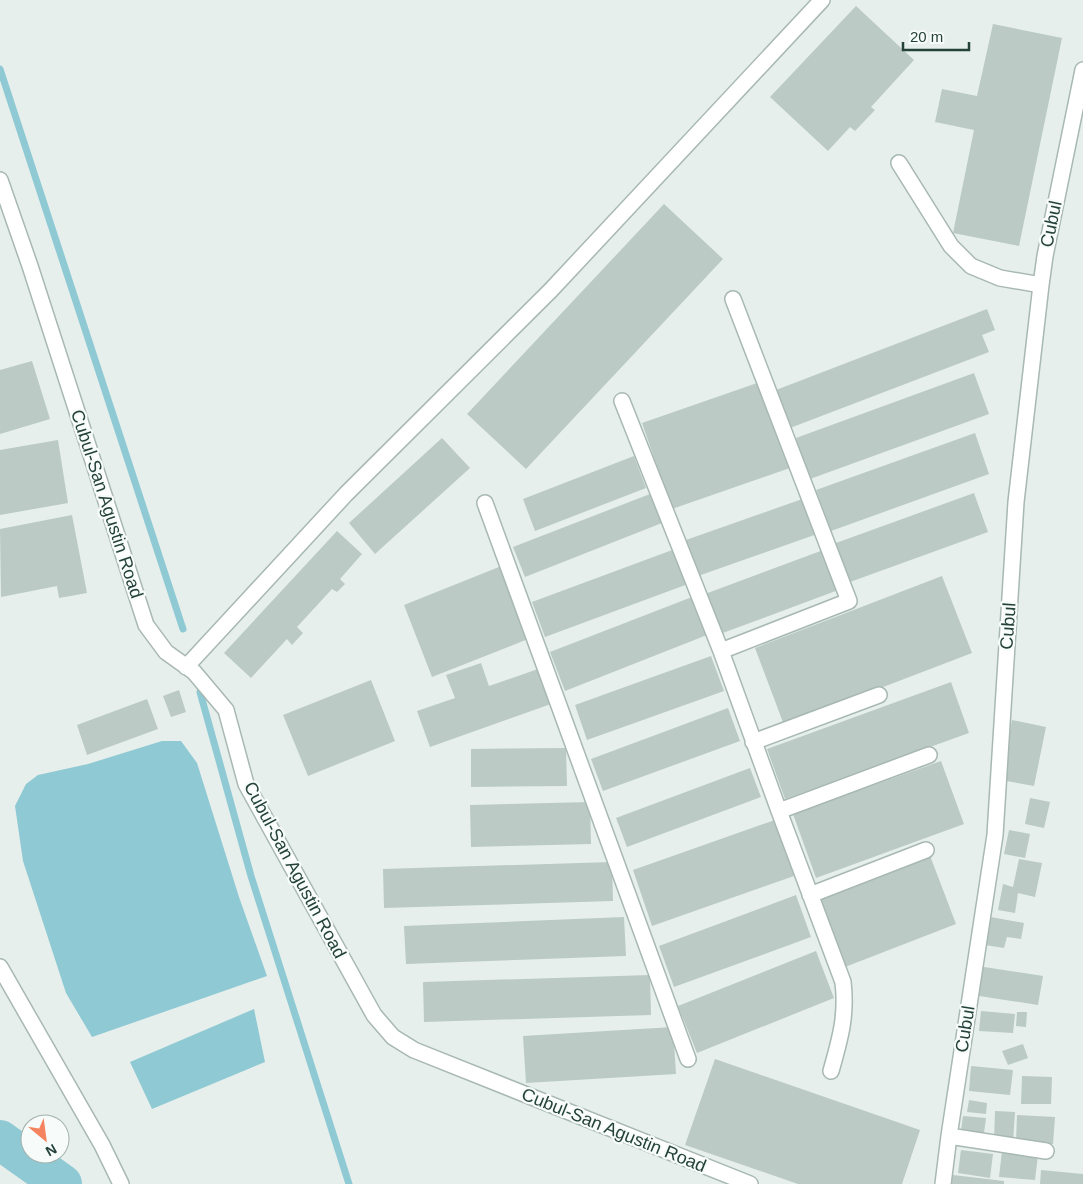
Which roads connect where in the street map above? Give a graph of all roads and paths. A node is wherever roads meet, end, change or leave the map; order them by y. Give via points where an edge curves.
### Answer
1 (822, 0) edge
2 (1083, 70) edge
3 (899, 163) dead end
4 (0, 180) edge
5 (1041, 286) junction
6 (733, 300) dead end
7 (622, 402) dead end
8 (485, 503) dead end
9 (721, 651) junction
10 (186, 666) junction
11 (879, 695) dead end
12 (753, 742) junction
13 (929, 755) dead end
14 (779, 811) junction
15 (926, 850) dead end
16 (810, 894) junction
17 (0, 967) edge
18 (688, 1059) dead end
19 (832, 1071) dead end
20 (949, 1136) junction
21 (1046, 1151) dead end
22 (121, 1184) edge
23 (750, 1184) edge
24 (943, 1184) edge

1 - 10 street via 551,290 346,494
2 - 5 street, Cubul
3 - 5 street via 951,246 971,266 1000,278
4 - 10 street, Cubul-San Agustin Road via 146,625 166,652
5 - 20 street, Cubul via 1016,502 995,835
6 - 9 street via 849,601
7 - 9 street
8 - 18 street
9 - 12 street
10 - 23 street, Cubul-San Agustin Road via 226,710 246,784 374,1016 393,1037 414,1050
11 - 12 street
12 - 14 street
13 - 14 street
14 - 16 street
15 - 16 street
16 - 19 street via 843,982 846,1004
17 - 22 street
20 - 21 street
20 - 24 street, Cubul

